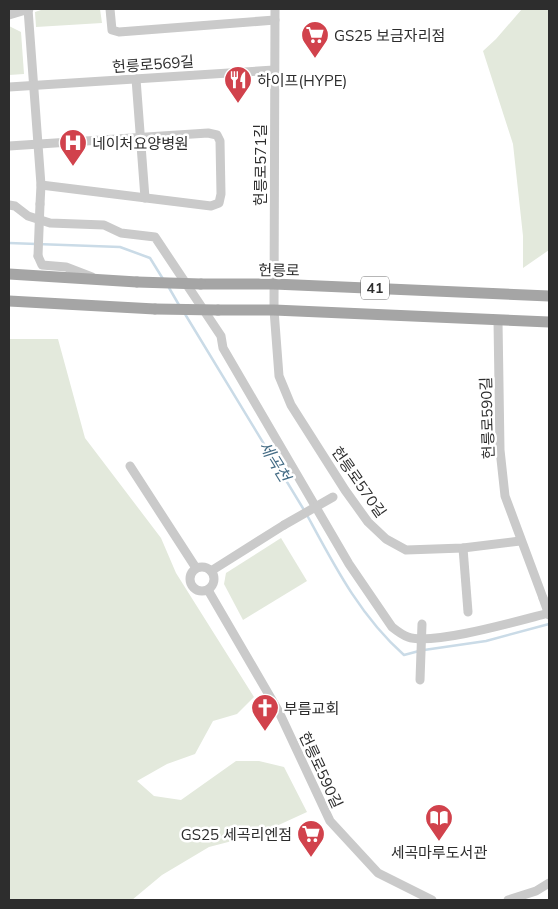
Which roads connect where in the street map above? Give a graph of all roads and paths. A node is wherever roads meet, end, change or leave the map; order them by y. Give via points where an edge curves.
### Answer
1 (28, 9) edge
2 (110, 9) edge
3 (275, 9) edge
4 (9, 15) edge
5 (275, 20) junction
6 (274, 70) junction
7 (136, 79) junction
8 (34, 85) junction
9 (9, 87) edge
10 (140, 137) junction
11 (38, 144) junction
12 (9, 146) edge
13 (41, 185) junction
14 (145, 198) junction
15 (9, 205) edge
16 (9, 274) edge
17 (97, 279) junction
18 (274, 284) junction
19 (549, 296) edge
20 (9, 301) edge
21 (274, 310) junction
22 (498, 321) junction
23 (549, 322) edge
24 (130, 466) dead end
25 (345, 490) junction
26 (520, 541) junction
27 (463, 548) junction
28 (196, 568) junction
29 (211, 571) junction
30 (208, 590) junction
31 (468, 612) dead end
32 (549, 614) edge
33 (422, 624) dead end
34 (420, 680) dead end
35 (549, 883) edge
36 (432, 900) edge
37 (508, 900) edge

1 - 4 street
1 - 8 street
2 - 5 street via 112,30 119,32
3 - 5 street, 헌릉로571길
5 - 6 street, 헌릉로571길
6 - 7 street, 헌릉로569길
6 - 18 street, 헌릉로571길
7 - 8 street, 헌릉로569길
7 - 10 street
8 - 9 street, 헌릉로569길
8 - 11 street
10 - 11 street
10 - 14 street
10 - 14 street via 208,133 217,135 220,140 222,194 219,203 211,206
11 - 12 street
11 - 13 street
13 - 14 street
13 - 17 street, bridge via 38,256 42,265 66,267
15 - 32 street via 50,223 104,225 122,233 156,237 221,336 223,348 349,564 392,627 409,638 462,634
16 - 17 main road, 헌릉로 / 41
17 - 18 main road, 헌릉로 / 41, bridge
18 - 19 main road, 헌릉로 / 41
18 - 21 street, 헌릉로571길
20 - 21 main road, 41, bridge via 155,309
21 - 22 main road, 41
21 - 25 street, 헌릉로570길 via 279,376 290,405
22 - 23 main road, 41
22 - 26 street, 헌릉로590길 via 500,450 505,496
24 - 28 street
25 - 27 street, 헌릉로570길 via 368,522 386,539 406,550
25 - 29 street, bridge
26 - 27 street, 헌릉로570길
26 - 32 street, 헌릉로590길, bridge
27 - 31 street
28 - 29 street via 204,567
28 - 30 street via 190,574 190,585 199,591
29 - 30 street via 214,580
30 - 36 street, 헌릉로590길 via 279,712 330,821 378,873
33 - 34 street, bridge
35 - 37 street

